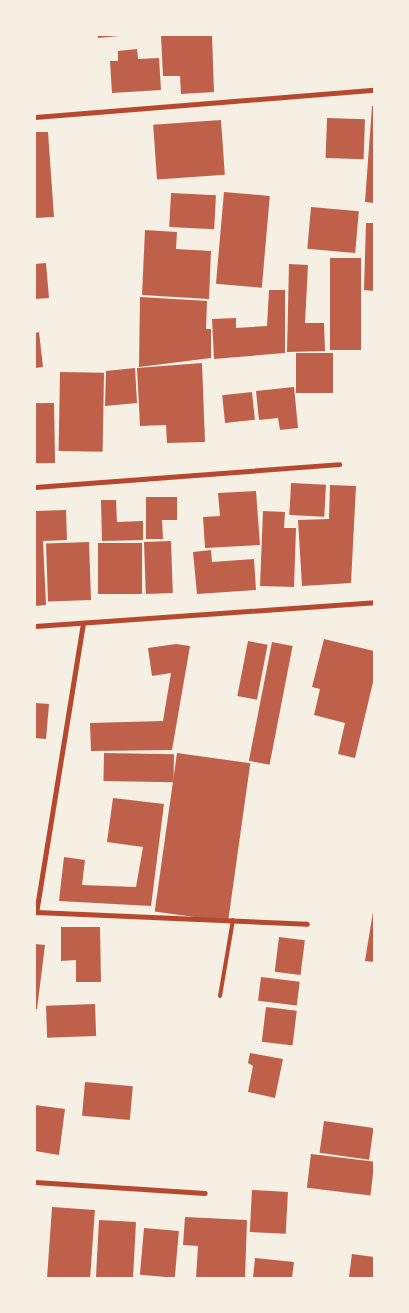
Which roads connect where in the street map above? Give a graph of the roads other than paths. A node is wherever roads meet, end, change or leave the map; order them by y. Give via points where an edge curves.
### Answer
1 (374, 90) edge
2 (35, 117) edge
3 (339, 464) dead end
4 (35, 487) edge
5 (374, 602) edge
6 (83, 623) junction
7 (35, 626) edge
8 (233, 920) junction
9 (307, 924) dead end
10 (220, 996) dead end
11 (35, 1182) edge
12 (205, 1193) dead end

1 - 2 street
3 - 4 street
5 - 6 street
6 - 7 street
6 - 8 street via 36,912
8 - 9 street
8 - 10 lane
11 - 12 street

